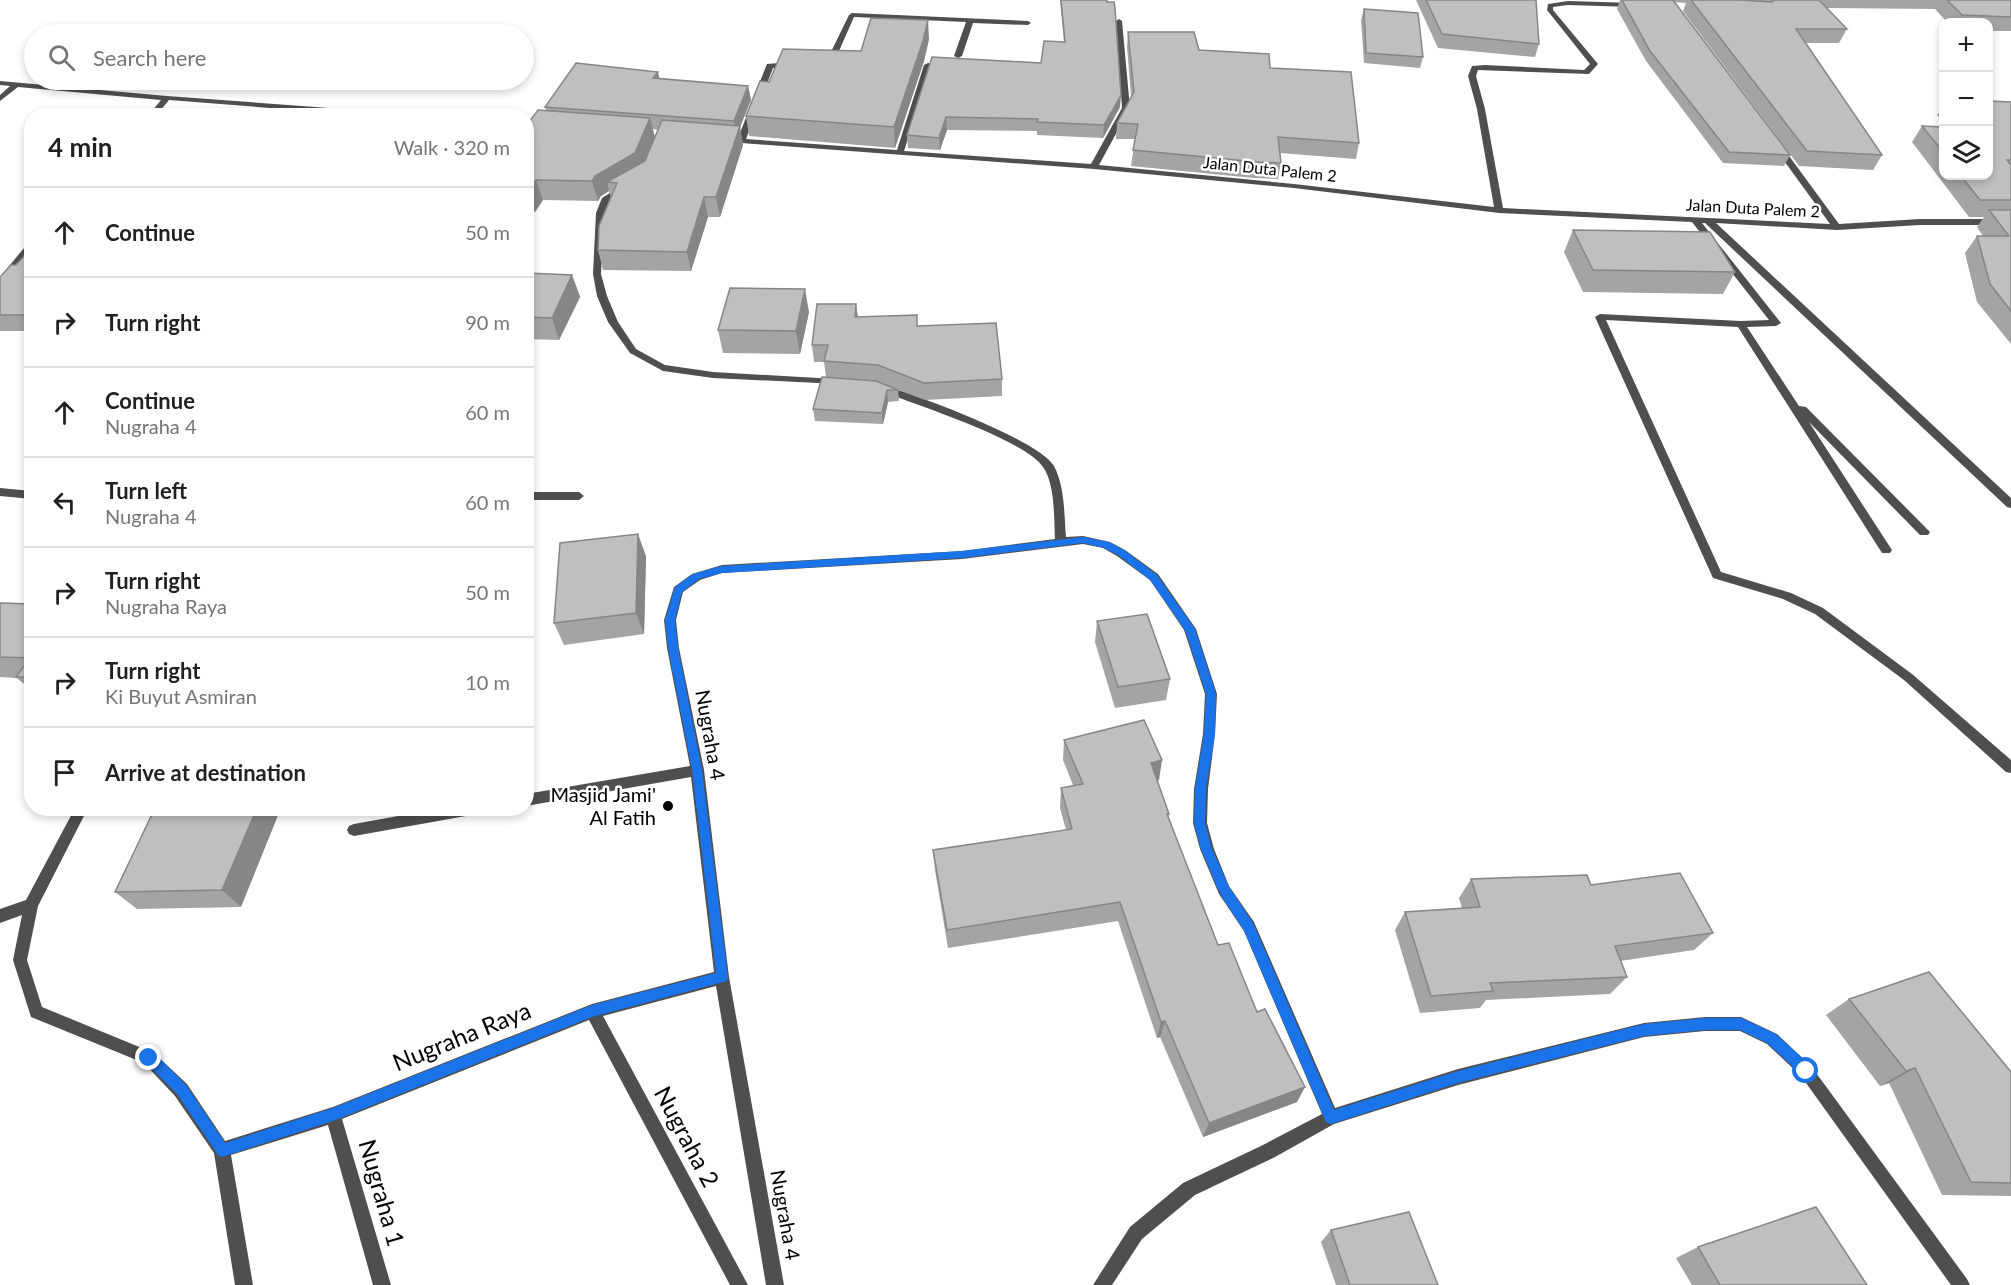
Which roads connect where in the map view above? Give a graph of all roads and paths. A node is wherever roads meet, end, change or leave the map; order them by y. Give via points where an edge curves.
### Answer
1 (1637, 5) edge
2 (970, 20) junction
3 (1119, 21) dead end
4 (1028, 23) dead end
5 (958, 56) edge
6 (821, 61) edge
7 (800, 63) edge
8 (951, 66) edge
9 (0, 82) edge
10 (17, 84) junction
11 (24, 85) edge
12 (81, 90) edge
13 (167, 98) junction
14 (0, 99) edge
15 (159, 108) edge
16 (302, 108) edge
17 (718, 139) edge
18 (1773, 140) edge
19 (741, 141) junction
20 (900, 152) junction
21 (1094, 167) junction
22 (634, 183) edge
23 (1499, 210) junction
24 (1701, 220) junction
25 (2011, 222) edge
26 (1838, 227) junction
27 (24, 254) edge
28 (0, 283) edge
29 (1741, 324) junction
30 (848, 383) edge
31 (870, 386) edge
32 (1784, 391) junction
33 (0, 492) edge
34 (24, 494) edge
35 (534, 496) edge
36 (579, 496) dead end
37 (2011, 504) edge
38 (1924, 532) dead end
39 (1061, 536) junction
40 (1886, 550) dead end
41 (2008, 761) edge
42 (697, 770) junction
43 (534, 799) edge
44 (78, 816) edge
45 (432, 816) edge
46 (354, 830) dead end
47 (31, 905) junction
48 (0, 916) edge
49 (722, 977) junction
50 (592, 1011) junction
51 (333, 1115) junction
52 (1331, 1117) junction
53 (222, 1150) junction
54 (244, 1285) edge
55 (382, 1285) edge
56 (739, 1285) edge
57 (775, 1285) edge
58 (1102, 1285) edge
59 (1960, 1285) edge

1 - 23 street via 1550,5 1594,64 1586,72 1475,68
2 - 4 street
2 - 5 street
2 - 6 street via 852,15 831,60
3 - 21 street via 1126,108
7 - 19 street via 770,66
8 - 20 street via 928,65
9 - 10 street
10 - 11 street
10 - 14 street
12 - 13 street
13 - 15 street
13 - 16 street
17 - 19 street, Jalan Duta Palem 2
18 - 26 street
19 - 20 street, Jalan Duta Palem 2
20 - 21 street, Jalan Duta Palem 2
21 - 23 street, Jalan Duta Palem 2
22 - 30 street via 606,200 600,213 597,274 613,322 633,351 663,368
23 - 24 street, Jalan Duta Palem 2
24 - 26 street, Jalan Duta Palem 2
24 - 29 street via 1776,323
24 - 37 street
25 - 26 street, Jalan Duta Palem 2
27 - 28 street
29 - 32 street
29 - 41 street via 1600,318 1717,575 1787,596 1819,611 1908,677
31 - 39 street via 1029,449 1047,464 1061,512
32 - 38 street
32 - 40 street
33 - 34 street
35 - 36 street
39 - 42 street, Nugraha 4 via 962,555 722,569 696,577 678,590 670,620
39 - 52 street, Nugraha 4 via 1106,545 1121,553 1154,577 1190,629 1211,694 1200,823 1207,849 1224,890 1249,927
42 - 43 street
42 - 49 street, Nugraha 4
44 - 47 street
45 - 46 street
47 - 48 street
47 - 53 street via 20,960 36,1012 149,1058 181,1090
49 - 50 street, Nugraha Raya
49 - 57 street, Nugraha 4
50 - 51 street, Nugraha Raya
50 - 56 street, Nugraha 2
51 - 53 street, Nugraha Raya
51 - 55 street, Nugraha 1
52 - 58 street via 1269,1152 1189,1189 1136,1233
52 - 59 street via 1458,1077 1644,1030 1741,1024 1772,1039 1806,1071
53 - 54 street

